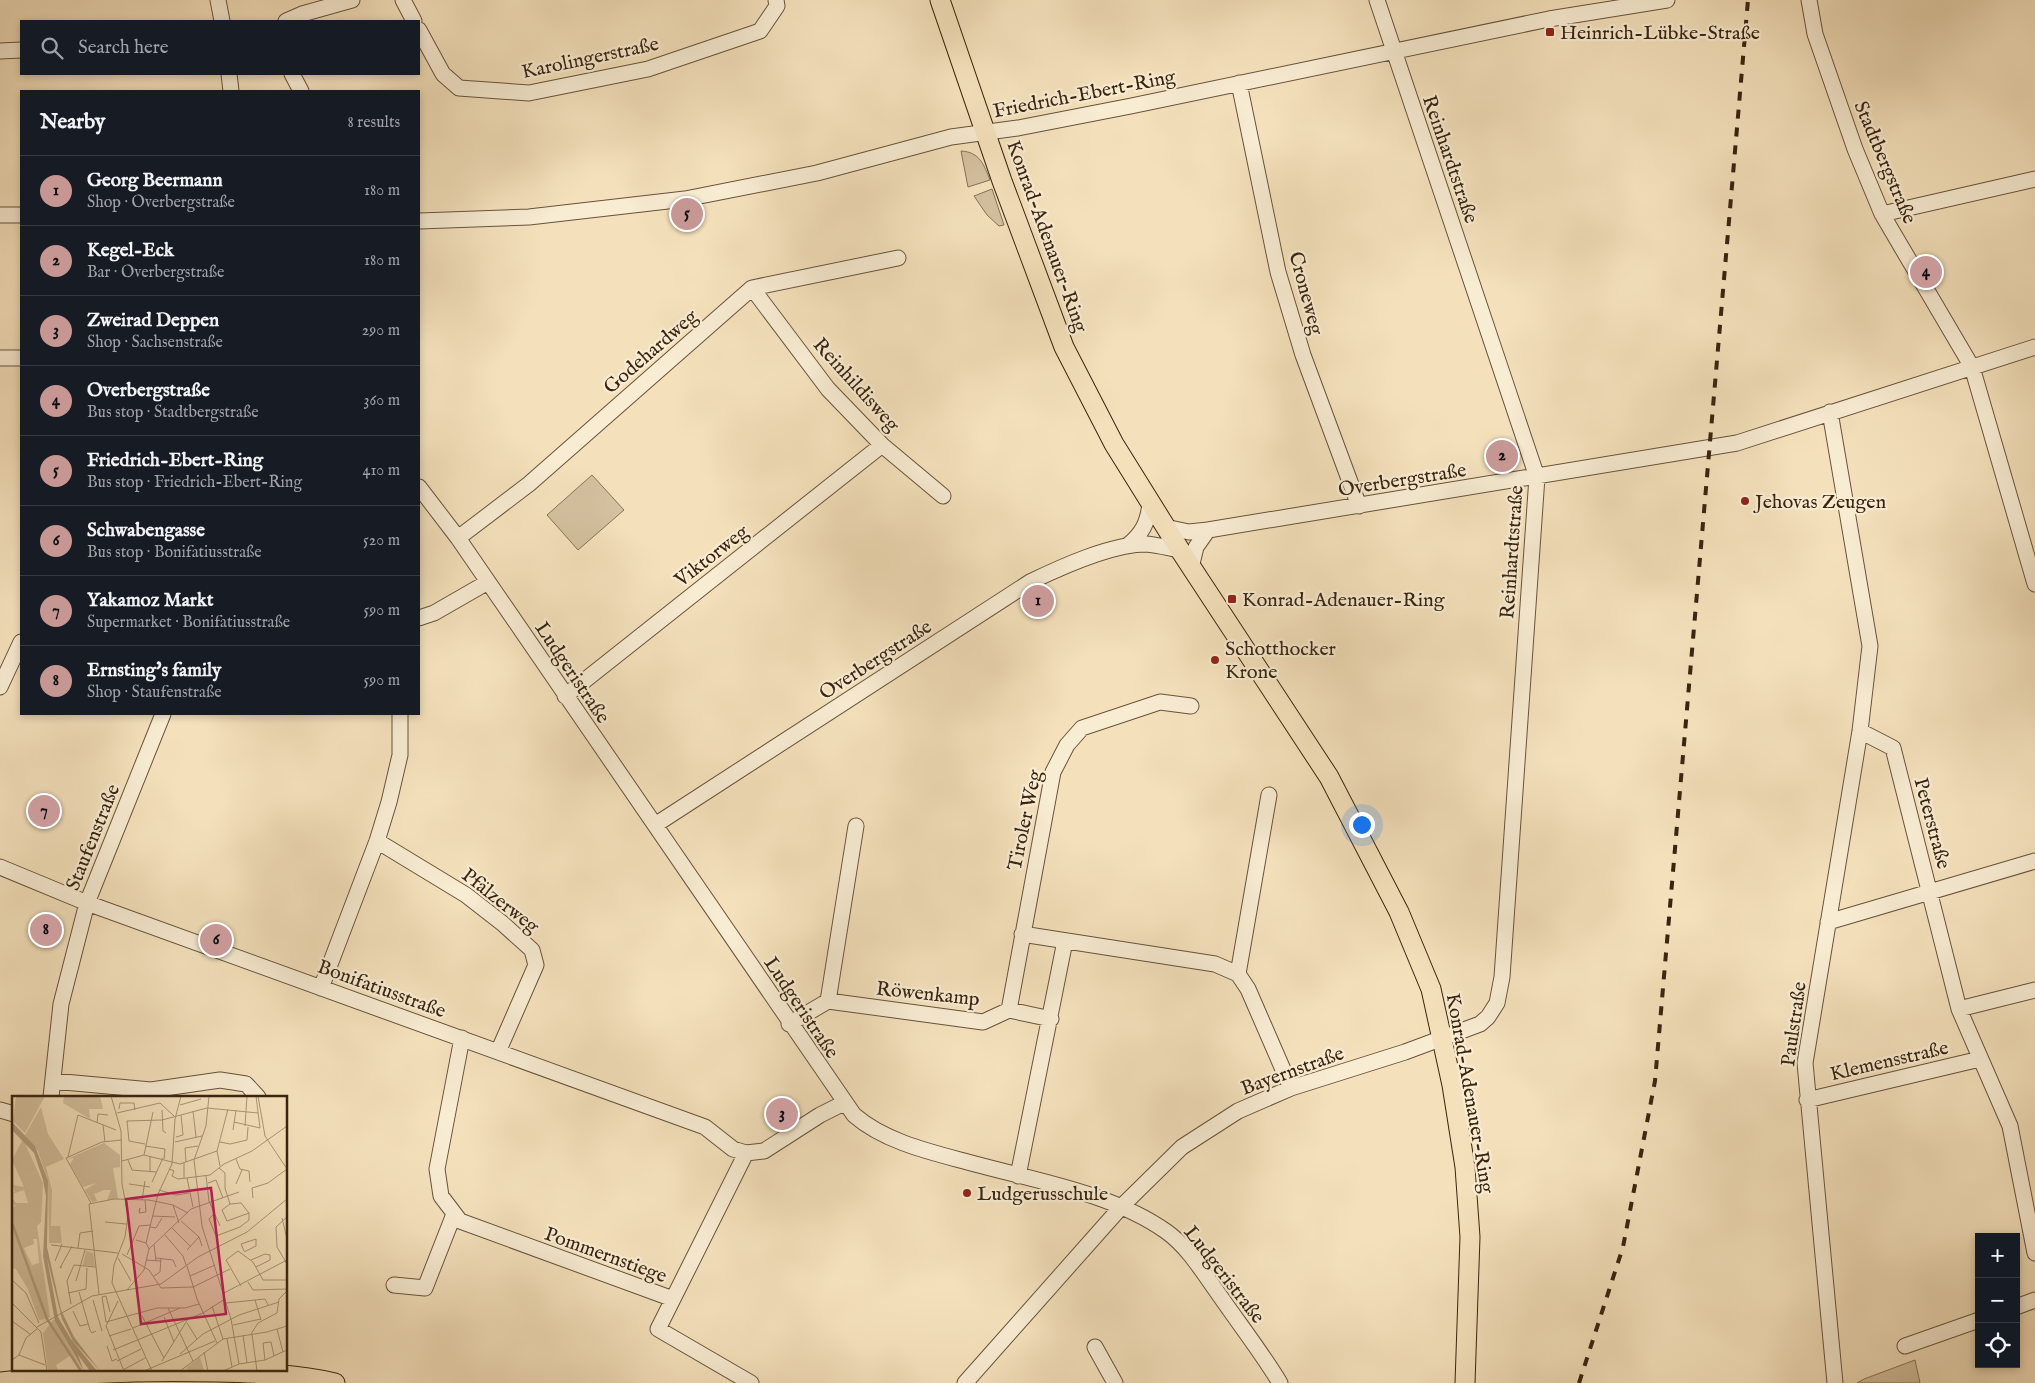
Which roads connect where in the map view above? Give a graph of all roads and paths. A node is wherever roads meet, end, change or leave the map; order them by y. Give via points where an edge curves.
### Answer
1 (218, 0) edge
2 (352, 0) edge
3 (402, 0) edge
4 (776, 0) edge
5 (940, 0) edge
6 (1377, 0) edge
7 (1667, 0) edge
8 (1809, 0) edge
9 (222, 20) edge
10 (288, 20) edge
11 (413, 20) edge
12 (420, 32) edge
13 (20, 50) edge
14 (1394, 50) junction
15 (0, 51) edge
16 (229, 75) edge
17 (293, 75) edge
18 (1239, 83) junction
19 (231, 90) edge
20 (300, 90) edge
21 (986, 132) junction
22 (2035, 180) edge
23 (20, 214) edge
24 (1882, 214) junction
25 (0, 215) edge
26 (420, 220) edge
27 (898, 258) dead end
28 (752, 288) junction
29 (2035, 347) edge
30 (0, 358) edge
31 (20, 358) edge
32 (1972, 367) junction
33 (1830, 412) junction
34 (882, 445) junction
35 (1537, 477) junction
36 (420, 488) edge
37 (943, 496) dead end
38 (1150, 503) junction
39 (1359, 506) junction
40 (1165, 527) junction
41 (1208, 530) junction
42 (458, 538) junction
43 (1126, 546) junction
44 (1180, 550) junction
45 (1192, 568) junction
46 (488, 582) junction
47 (2035, 584) edge
48 (420, 618) edge
49 (20, 644) edge
50 (0, 687) edge
51 (565, 696) junction
52 (1191, 706) dead end
53 (162, 715) edge
54 (400, 715) edge
55 (1860, 732) junction
56 (1269, 795) dead end
57 (655, 826) junction
58 (856, 826) dead end
59 (377, 841) junction
60 (2035, 861) edge
61 (0, 866) edge
62 (1931, 893) junction
63 (87, 903) junction
64 (1828, 922) junction
65 (1022, 934) junction
66 (1065, 941) junction
67 (1238, 974) junction
68 (321, 988) junction
69 (2035, 990) edge
70 (828, 1001) junction
71 (1959, 1009) junction
72 (1009, 1010) junction
73 (1051, 1018) junction
74 (789, 1024) junction
75 (462, 1038) junction
76 (1442, 1038) junction
77 (498, 1052) junction
78 (1980, 1059) junction
79 (53, 1080) junction
80 (1291, 1088) junction
81 (51, 1096) edge
82 (257, 1096) edge
83 (1807, 1100) junction
84 (844, 1103) junction
85 (746, 1153) junction
86 (1018, 1176) junction
87 (1122, 1206) junction
88 (454, 1214) junction
89 (2035, 1253) edge
90 (394, 1285) dead end
91 (673, 1299) junction
92 (2035, 1300) edge
93 (2020, 1306) edge
94 (1975, 1321) edge
95 (1905, 1346) dead end
96 (1095, 1347) dead end
97 (25, 1377) edge
98 (0, 1382) edge
99 (335, 1383) edge
100 (751, 1383) edge
101 (965, 1383) edge
102 (1115, 1383) edge
103 (1280, 1383) edge
104 (1465, 1383) edge
105 (1835, 1383) edge

1 - 9 street
2 - 10 street
3 - 11 street
4 - 12 street, Karolingerstraße via 777,6 760,31 648,69 529,93 459,88 443,74
5 - 21 main road, Konrad-Adenauer-Ring
6 - 14 street, Reinhardtstraße
7 - 14 street, Friedrich-Ebert-Ring via 1549,19
8 - 24 street, Stadtbergstraße via 1815,34
13 - 15 street
14 - 18 street, Friedrich-Ebert-Ring
14 - 35 street, Reinhardtstraße
16 - 19 street
17 - 20 street
18 - 21 street, Friedrich-Ebert-Ring
18 - 39 street, Croneweg via 1278,272 1303,355
21 - 26 street, Friedrich-Ebert-Ring via 951,137 817,172 684,199 547,216
21 - 38 main road, Konrad-Adenauer-Ring via 1064,347 1114,444
22 - 24 street
23 - 25 street
24 - 32 street, Stadtbergstraße
27 - 28 street, Godehardweg
28 - 34 street, Reinhildisweg via 828,389
28 - 42 street, Godehardweg via 529,484
29 - 32 street, Overbergstraße
30 - 31 street
32 - 33 street, Overbergstraße
32 - 47 street, Stadtbergstraße
33 - 35 street, Overbergstraße via 1737,443
33 - 55 street via 1870,646
34 - 37 street, Reinhildisweg
34 - 51 street, Viktorweg
35 - 39 street, Overbergstraße
35 - 76 street, Reinhardtstraße via 1500,991 1488,1018
36 - 42 street, Ludgeristraße
38 - 40 main road, Konrad-Adenauer-Ring
38 - 43 street, Overbergstraße via 1146,525 1139,537
39 - 41 street, Overbergstraße
40 - 41 street, Overbergstraße via 1189,532
40 - 44 main road, Konrad-Adenauer-Ring
41 - 45 street via 1196,547
42 - 46 street, Ludgeristraße
43 - 44 street, Overbergstraße via 1158,545
43 - 57 street, Overbergstraße via 1066,564 1030,582
44 - 45 main road, Konrad-Adenauer-Ring
45 - 76 main road, Konrad-Adenauer-Ring via 1329,778 1365,842 1431,989
46 - 48 street
46 - 51 street, Ludgeristraße
49 - 50 street
51 - 57 street, Ludgeristraße
52 - 65 street, Tiroler Weg via 1160,702 1082,728 1067,744 1053,772
53 - 63 street, Staufenstraße
54 - 59 street via 400,755
55 - 62 street, Peterstraße via 1893,748
55 - 64 street, Paulstraße
56 - 67 street
57 - 74 street, Ludgeristraße
58 - 70 street
59 - 68 street
59 - 77 street, Pfälzerweg via 466,895 532,950 536,965
60 - 62 street
61 - 63 street, Bonifatiusstraße
62 - 64 street
62 - 71 street, Peterstraße
63 - 68 street, Bonifatiusstraße
63 - 79 street, Staufenstraße via 61,1004
64 - 83 street, Paulstraße via 1804,1063
65 - 66 street
65 - 72 street, Tiroler Weg
66 - 67 street via 1215,964
66 - 73 street
67 - 80 street via 1248,989
68 - 75 street, Bonifatiusstraße
69 - 71 street
70 - 72 street, Röwenkamp via 983,1022
70 - 74 street
71 - 78 street, Peterstraße
72 - 73 street
73 - 86 street
74 - 84 street, Ludgeristraße
75 - 77 street, Bonifatiusstraße
75 - 88 street, Pommernstiege via 437,1169 441,1196
76 - 80 street, Bayernstraße
76 - 104 main road, Konrad-Adenauer-Ring via 1465,1167 1470,1236
77 - 85 street, Bonifatiusstraße via 705,1127 733,1149
78 - 83 street, Klemensstraße
78 - 89 street, Peterstraße via 2010,1126
79 - 81 street, Staufenstraße
79 - 82 street via 151,1090 220,1080 246,1084
80 - 87 street, Bayernstraße via 1238,1111 1182,1147
83 - 105 street, Paulstraße
84 - 85 street via 764,1152
84 - 86 street, Ludgeristraße via 865,1125 889,1137
85 - 91 street
86 - 87 street, Ludgeristraße
87 - 101 street, Bayernstraße
87 - 103 street, Ludgeristraße via 1150,1221 1185,1248
88 - 90 street via 426,1288
88 - 91 street, Pommernstiege via 460,1222 488,1233
91 - 100 street, Pommernstiege via 658,1329
92 - 93 street
94 - 95 street
96 - 102 street
97 - 98 main road
97 - 99 main road via 184,1371 262,1373

